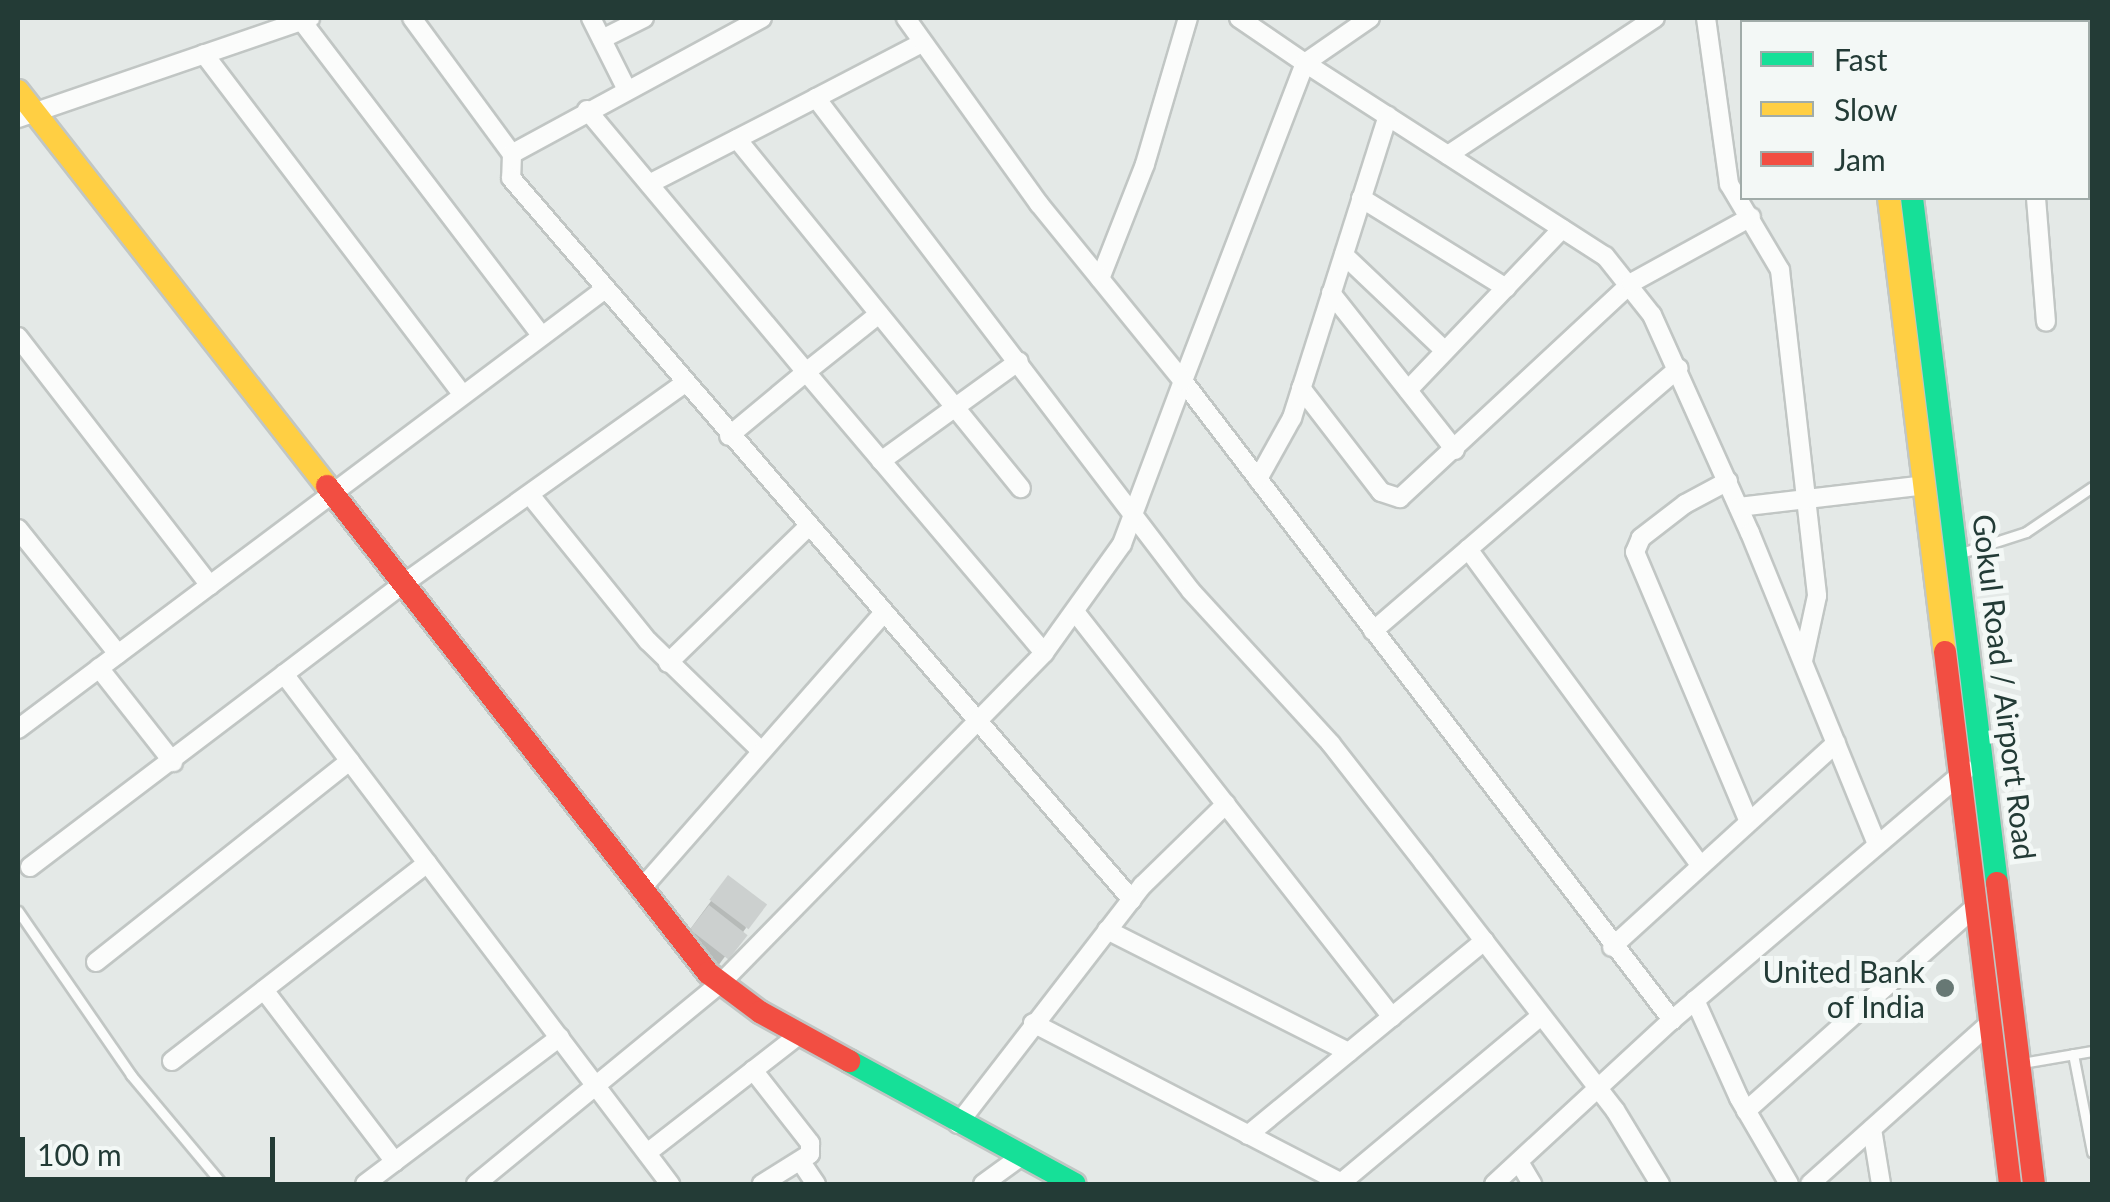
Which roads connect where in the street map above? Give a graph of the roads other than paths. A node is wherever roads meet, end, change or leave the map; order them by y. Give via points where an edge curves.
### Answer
1 (412, 18) edge
2 (591, 18) edge
3 (644, 18) edge
4 (762, 18) edge
5 (1188, 18) edge
6 (1239, 18) edge
7 (1370, 18) edge
8 (1654, 18) edge
9 (1706, 18) edge
10 (306, 19) edge
11 (915, 20) edge
12 (602, 39) junction
13 (922, 43) junction
14 (204, 54) junction
15 (1305, 63) junction
16 (626, 88) junction
17 (18, 91) edge
18 (816, 98) junction
19 (587, 110) junction
20 (25, 115) edge
21 (1388, 116) junction
22 (737, 139) junction
23 (512, 154) junction
24 (1448, 155) junction
25 (649, 184) junction
26 (1740, 196) edge
27 (1362, 198) junction
28 (1742, 200) edge
29 (1889, 200) edge
30 (1912, 200) edge
31 (2036, 200) edge
32 (1751, 216) junction
33 (1562, 229) junction
34 (1344, 255) junction
35 (1100, 279) junction
36 (1631, 284) junction
37 (1506, 288) junction
38 (606, 289) junction
39 (1332, 293) junction
40 (879, 314) junction
41 (2046, 322) dead end
42 (542, 336) junction
43 (18, 337) edge
44 (1445, 351) junction
45 (1019, 361) junction
46 (1678, 368) junction
47 (806, 372) junction
48 (1183, 381) junction
49 (684, 383) junction
50 (1301, 388) junction
51 (1408, 390) junction
52 (463, 395) junction
53 (955, 407) junction
54 (729, 436) junction
55 (1455, 450) junction
56 (881, 461) junction
57 (1258, 478) junction
58 (1728, 480) junction
59 (1926, 485) junction
60 (2092, 487) edge
61 (1020, 488) dead end
62 (334, 492) junction
63 (530, 495) junction
64 (1810, 499) junction
65 (1739, 507) junction
66 (1135, 510) junction
67 (808, 527) junction
68 (18, 529) edge
69 (1468, 549) junction
70 (1958, 554) junction
71 (403, 584) junction
72 (210, 585) junction
73 (884, 613) junction
74 (1076, 613) junction
75 (1374, 631) junction
76 (1044, 653) junction
77 (118, 654) junction
78 (1803, 661) junction
79 (668, 663) junction
80 (99, 668) junction
81 (284, 674) junction
82 (978, 722) junction
83 (20, 724) edge
84 (1836, 743) junction
85 (760, 752) junction
86 (350, 761) junction
87 (172, 762) junction
88 (1985, 766) junction
89 (1961, 771) junction
90 (1226, 804) junction
91 (1749, 822) junction
92 (1876, 841) junction
93 (428, 863) junction
94 (1701, 866) junction
95 (30, 867) dead end
96 (642, 888) junction
97 (1132, 900) junction
98 (1976, 905) junction
99 (18, 912) edge
100 (1108, 930) junction
101 (1484, 941) junction
102 (1612, 947) junction
103 (96, 962) dead end
104 (721, 983) junction
105 (264, 990) junction
106 (1695, 1000) junction
107 (1541, 1016) junction
108 (1392, 1017) junction
109 (1672, 1020) junction
110 (1033, 1022) junction
111 (1991, 1022) junction
112 (800, 1034) junction
113 (560, 1037) junction
114 (2092, 1051) edge
115 (1350, 1052) junction
116 (2073, 1054) junction
117 (172, 1061) dead end
118 (2020, 1064) junction
119 (753, 1070) junction
120 (597, 1088) junction
121 (1598, 1090) junction
122 (1746, 1111) junction
123 (958, 1124) junction
124 (1872, 1129) junction
125 (1248, 1135) junction
126 (2092, 1152) edge
127 (647, 1153) junction
128 (1020, 1157) junction
129 (394, 1162) junction
130 (801, 1162) junction
131 (1519, 1162) junction
132 (222, 1184) edge
133 (365, 1184) edge
134 (476, 1184) edge
135 (670, 1184) edge
136 (762, 1184) edge
137 (816, 1184) edge
138 (983, 1184) edge
139 (1075, 1184) edge
140 (1342, 1184) edge
141 (1494, 1184) edge
142 (1532, 1184) edge
143 (1660, 1184) edge
144 (1789, 1184) edge
145 (1810, 1184) edge
146 (1881, 1184) edge
147 (2010, 1184) edge
148 (2034, 1184) edge

1 - 23 street
2 - 12 street
3 - 12 street
4 - 16 street
5 - 35 street via 1145,164
6 - 15 street
7 - 15 street
8 - 24 street
9 - 26 street via 1724,166
10 - 14 street
10 - 42 street
11 - 13 street
12 - 16 street
13 - 18 street
13 - 35 street
14 - 20 street
14 - 52 street
15 - 21 street
15 - 48 street
16 - 19 street
17 - 20 main road
18 - 22 street
18 - 45 street
19 - 23 street
19 - 25 street
20 - 62 main road
21 - 24 street
21 - 27 street
22 - 25 street
22 - 40 street
23 - 38 street via 511,178
24 - 33 street
25 - 47 street
27 - 34 street
27 - 37 street
28 - 32 street
29 - 59 main road
30 - 70 main road, Gokul Road / Airport Road
31 - 41 street
32 - 36 street
32 - 64 street via 1780,270
33 - 36 street via 1605,256
33 - 37 street
34 - 39 street
34 - 44 street
35 - 48 street
36 - 46 street
36 - 55 street
37 - 44 street
38 - 42 street
38 - 49 street
39 - 50 street
39 - 51 street
40 - 47 street
40 - 53 street
42 - 52 street
43 - 72 street
44 - 51 street
45 - 53 street
45 - 66 street
46 - 58 street
46 - 69 street
47 - 54 street
47 - 56 street
48 - 57 street
48 - 66 street
49 - 54 street
49 - 63 street
50 - 55 street via 1390,498 1409,492
50 - 57 street
51 - 55 street
52 - 62 street
53 - 56 street
53 - 61 street
54 - 67 street
56 - 76 street
57 - 75 street
58 - 65 street
58 - 91 street via 1641,538 1635,552
59 - 64 street
59 - 89 main road
60 - 70 lane via 2026,532
62 - 71 main road
62 - 72 street
63 - 71 street
63 - 79 street
64 - 65 street
64 - 78 street via 1817,596
65 - 78 street
66 - 74 street via 1122,544
66 - 101 street via 1191,590 1331,744
67 - 73 street
67 - 79 street
68 - 77 street
69 - 75 street
69 - 94 street
70 - 88 main road, Gokul Road / Airport Road
71 - 81 street
71 - 96 main road
72 - 77 street
73 - 82 street
73 - 85 street
74 - 76 street
74 - 90 street
75 - 102 street
76 - 82 street
77 - 80 street
78 - 84 street
79 - 85 street
80 - 83 street
80 - 87 street
81 - 86 street
81 - 87 street
82 - 97 street
82 - 104 street
84 - 91 street
84 - 92 street
85 - 96 street
86 - 93 street
86 - 103 street
87 - 95 street
88 - 89 street
88 - 118 main road, Gokul Road / Airport Road
89 - 92 street
89 - 98 main road
90 - 97 street
90 - 108 street
91 - 94 street
92 - 106 street
93 - 105 street
93 - 113 street
94 - 102 street
96 - 104 main road
97 - 100 street
98 - 111 main road
98 - 122 street
99 - 132 lane via 130,1075
100 - 110 street
100 - 115 street
101 - 107 street
101 - 108 street
102 - 109 street
104 - 112 main road
104 - 120 street
105 - 117 street
105 - 129 street
106 - 109 street
106 - 122 street
107 - 121 street
107 - 140 street
108 - 115 street
109 - 121 street
110 - 123 street
110 - 125 street
111 - 124 street
111 - 147 main road
112 - 119 street
112 - 123 main road
113 - 120 street
113 - 129 street
114 - 116 lane
115 - 125 street
116 - 118 lane
116 - 126 lane
118 - 148 main road, Gokul Road / Airport Road
119 - 127 street
119 - 130 street via 810,1143
120 - 127 street
120 - 134 street
121 - 131 street
121 - 143 street
122 - 144 street
123 - 128 main road
124 - 145 street
124 - 146 street
125 - 140 street
127 - 135 street
128 - 138 street
128 - 139 main road
129 - 133 street
130 - 136 street
130 - 137 street
131 - 141 street
131 - 142 street

